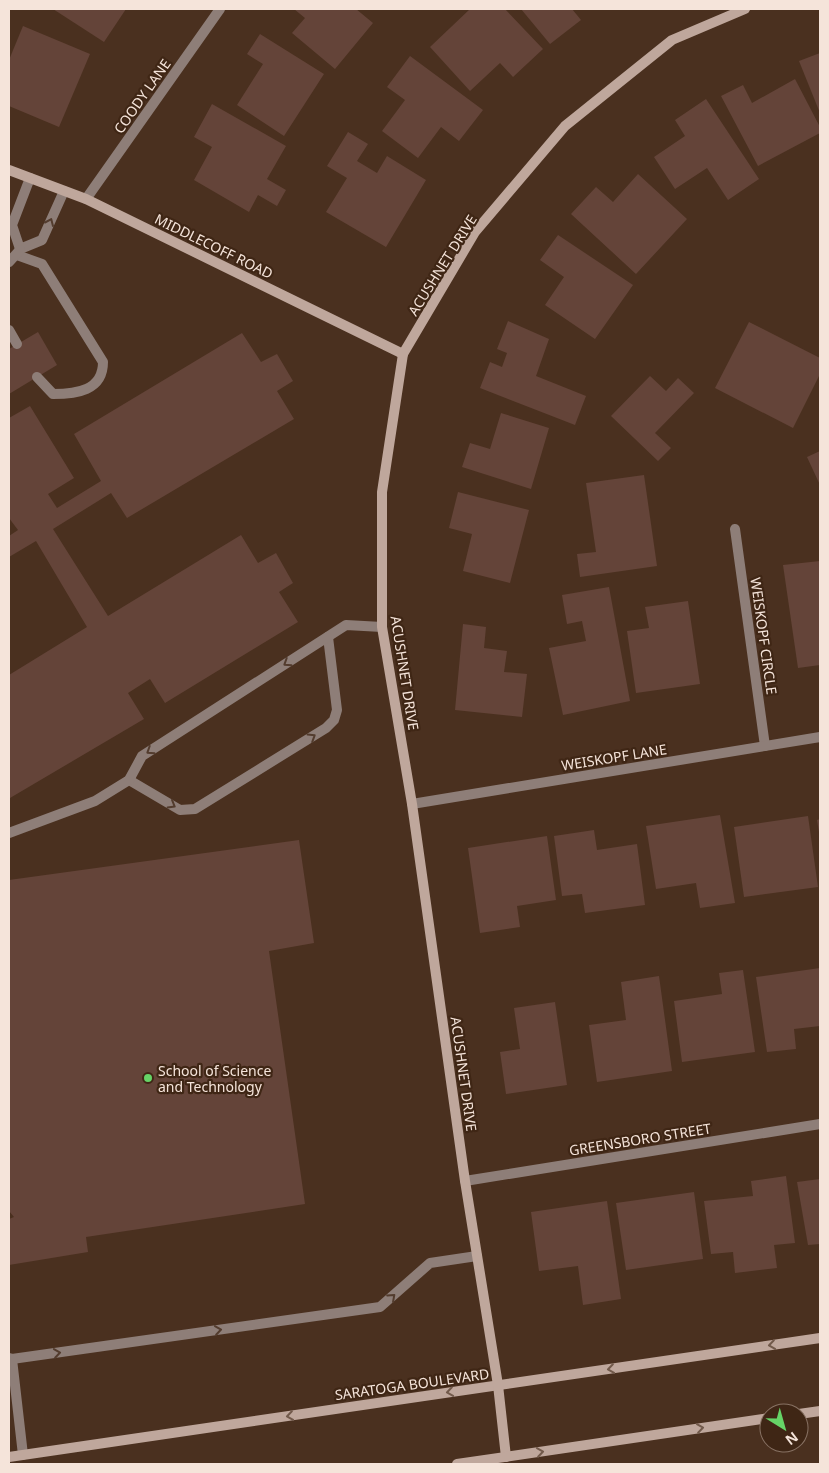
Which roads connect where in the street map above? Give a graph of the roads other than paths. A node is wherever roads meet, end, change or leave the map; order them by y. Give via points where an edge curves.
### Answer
1 (220, 9) edge
2 (745, 9) edge
3 (9, 170) edge
4 (30, 178) junction
5 (64, 191) junction
6 (86, 199) junction
7 (19, 252) junction
8 (9, 262) edge
9 (9, 330) edge
10 (17, 344) dead end
11 (403, 354) junction
12 (37, 377) dead end
13 (735, 529) dead end
14 (382, 627) junction
15 (328, 637) junction
16 (820, 737) edge
17 (765, 746) junction
18 (129, 780) junction
19 (412, 804) junction
20 (9, 832) edge
21 (820, 1124) edge
22 (465, 1181) junction
23 (477, 1256) junction
24 (820, 1338) edge
25 (10, 1358) edge
26 (498, 1385) junction
27 (759, 1419) edge
28 (23, 1455) junction
29 (506, 1457) junction
30 (9, 1458) edge
31 (457, 1464) edge

1 - 6 street, COODY LANE
2 - 11 street, ACUSHNET DRIVE via 672,40 565,126 475,232
3 - 4 street, MIDDLECOFF ROAD
4 - 5 street, MIDDLECOFF ROAD
4 - 7 street via 12,225
5 - 6 street, MIDDLECOFF ROAD
7 -> 5 street via 42,240
6 - 11 street, MIDDLECOFF ROAD
7 - 8 street
7 - 12 street via 42,264 103,362 103,373 96,382 76,394 53,394
9 - 10 street
11 - 14 street, ACUSHNET DRIVE via 382,492
13 - 17 street, WEISKOPF CIRCLE
14 - 15 street via 346,626
14 - 19 street, ACUSHNET DRIVE
15 -> 18 street via 142,756
18 -> 15 street via 180,810 195,809 326,728 334,720 337,710
16 - 17 street, WEISKOPF LANE
17 - 19 street, WEISKOPF LANE
18 - 20 street via 95,801
19 - 22 street, ACUSHNET DRIVE
21 - 22 street, GREENSBORO STREET
22 - 23 street, ACUSHNET DRIVE
25 -> 23 street via 380,1307 430,1263
23 - 26 street, ACUSHNET DRIVE
24 -> 26 street, SARATOGA BOULEVARD
25 - 28 street
26 -> 28 street, SARATOGA BOULEVARD
26 - 29 street, ACUSHNET DRIVE
29 -> 27 street
28 - 30 street, SARATOGA BOULEVARD
29 - 31 street

